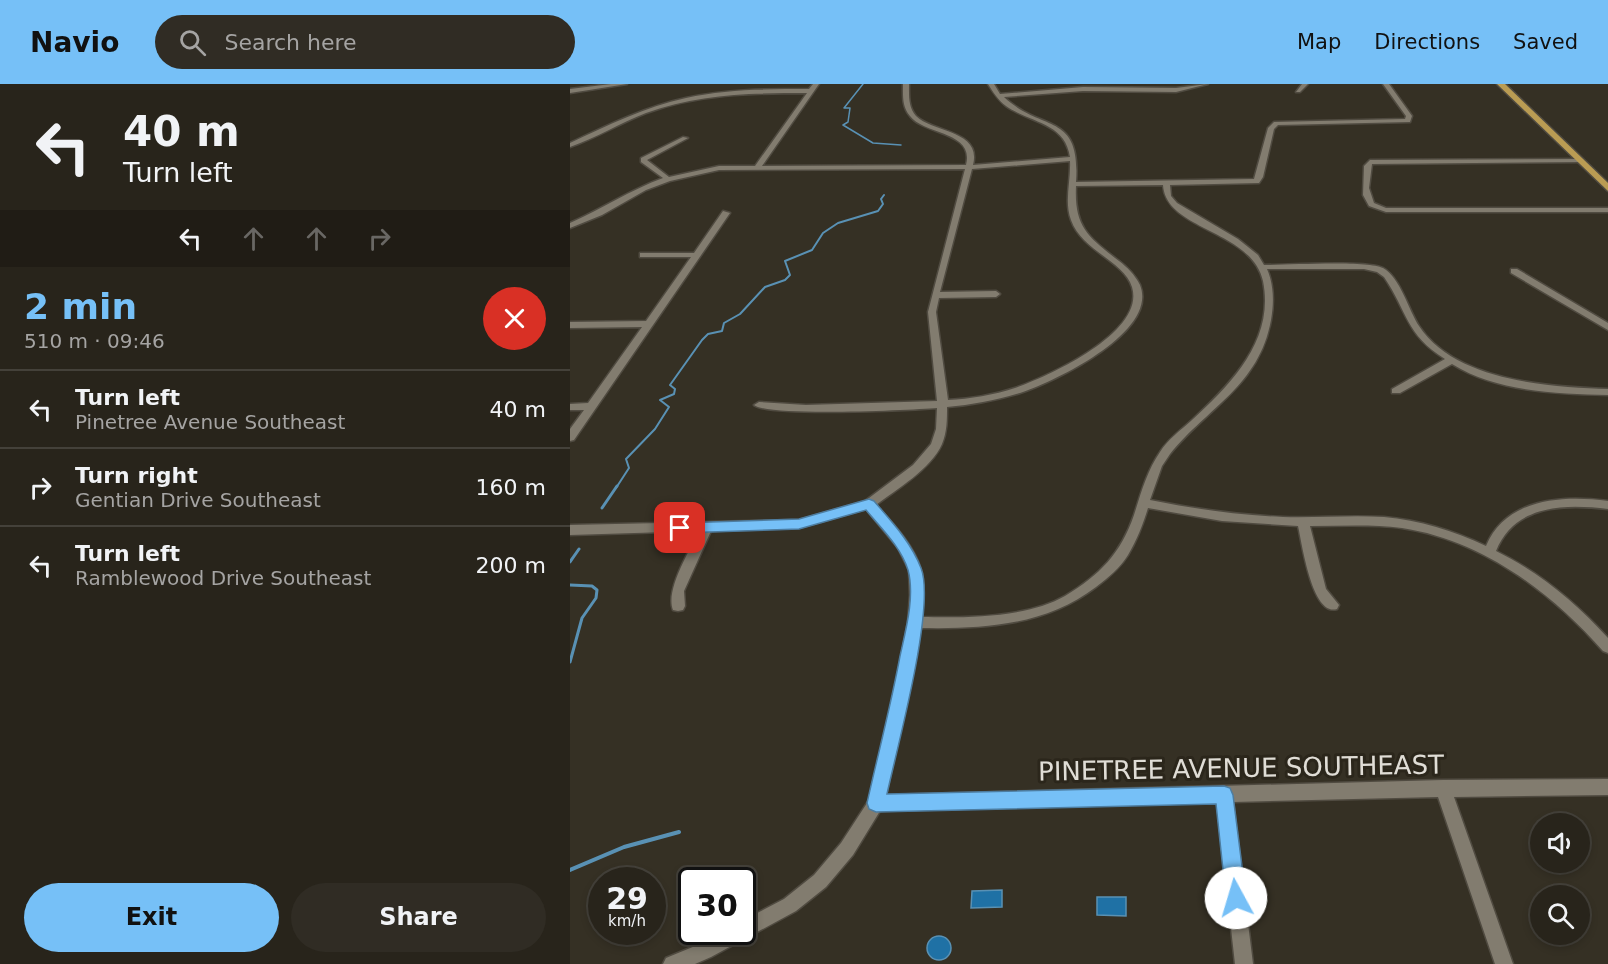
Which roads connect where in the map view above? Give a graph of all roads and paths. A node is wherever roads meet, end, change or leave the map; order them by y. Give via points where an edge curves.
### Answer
1 (624, 84) edge
2 (816, 84) edge
3 (906, 84) edge
4 (991, 84) edge
5 (1204, 84) edge
6 (1305, 84) edge
7 (1386, 84) edge
8 (1501, 84) edge
9 (1298, 90) dead end
10 (570, 91) edge
11 (811, 91) junction
12 (1000, 96) junction
13 (685, 138) dead end
14 (570, 145) edge
15 (1073, 159) junction
16 (1581, 161) junction
17 (758, 167) junction
18 (970, 167) junction
19 (668, 179) junction
20 (1166, 183) junction
21 (1071, 188) junction
22 (1608, 188) edge
23 (1608, 210) edge
24 (726, 213) dead end
25 (570, 226) edge
26 (643, 255) dead end
27 (698, 255) junction
28 (1262, 267) junction
29 (1514, 271) dead end
30 (996, 294) dead end
31 (935, 295) junction
32 (649, 324) junction
33 (570, 325) edge
34 (1608, 327) edge
35 (1453, 359) junction
36 (1396, 391) dead end
37 (1608, 392) edge
38 (759, 405) dead end
39 (592, 406) junction
40 (942, 406) junction
41 (570, 407) edge
42 (570, 437) edge
43 (1143, 502) junction
44 (869, 504) junction
45 (1608, 505) edge
46 (1303, 522) junction
47 (706, 528) junction
48 (570, 530) edge
49 (1489, 553) junction
50 (1332, 605) dead end
51 (678, 606) dead end
52 (915, 622) junction
53 (1608, 647) edge
54 (1608, 787) edge
55 (1443, 788) junction
56 (1224, 795) junction
57 (876, 803) junction
58 (756, 923) edge
59 (723, 945) edge
60 (706, 957) edge
61 (672, 964) edge
62 (1244, 964) edge
63 (1504, 964) edge

1 - 10 street
2 - 11 street
3 - 18 street via 910,112 920,121 963,140 971,153
4 - 12 street
5 - 12 street via 1176,90 1083,89
6 - 9 street
7 - 20 street via 1409,116 1408,121 1276,123 1271,128 1256,181
8 - 16 main road
11 - 14 street via 737,92 684,100 649,110
11 - 17 street
12 - 15 street via 1012,107 1064,134 1072,147
13 - 19 street via 644,158
15 - 18 street
15 - 21 street
16 - 22 main road
16 - 23 street via 1370,162 1366,200 1372,207 1386,210
17 - 18 street
17 - 19 street via 705,170
18 - 31 street
19 - 25 street
20 - 21 street
20 - 28 street via 1167,196 1174,205 1243,247
21 - 40 street via 1072,211 1081,232 1136,284 1138,305 1131,319 1084,359 1052,377 983,401
24 - 27 street
26 - 27 street
27 - 32 street
28 - 35 street via 1378,269 1388,277 1420,334
28 - 43 street via 1269,305 1257,354 1229,392 1165,452
29 - 34 street
30 - 31 street
31 - 40 street via 932,321
32 - 33 street
32 - 39 street
35 - 36 street
35 - 37 street via 1516,384 1550,390
38 - 40 street
39 - 41 street
39 - 42 street
40 - 44 street via 936,445 917,468
43 - 46 street via 1191,513
43 - 52 street via 1124,551 1109,568 1067,600 1000,621
44 - 47 street via 799,524
44 - 52 street via 903,545 915,570
45 - 49 street via 1586,501 1543,504 1515,518 1499,532
46 - 49 street via 1415,526 1457,538
46 - 50 street via 1320,591
47 - 48 street
47 - 51 street via 678,591
49 - 53 street via 1559,597 1587,621
52 - 57 street
54 - 55 street, PINETREE AVENUE SOUTHEAST
55 - 56 street, PINETREE AVENUE SOUTHEAST
55 - 63 street
56 - 57 street, PINETREE AVENUE SOUTHEAST
56 - 62 street
57 - 58 street via 847,849 820,881 790,905
59 - 60 street
60 - 61 street

